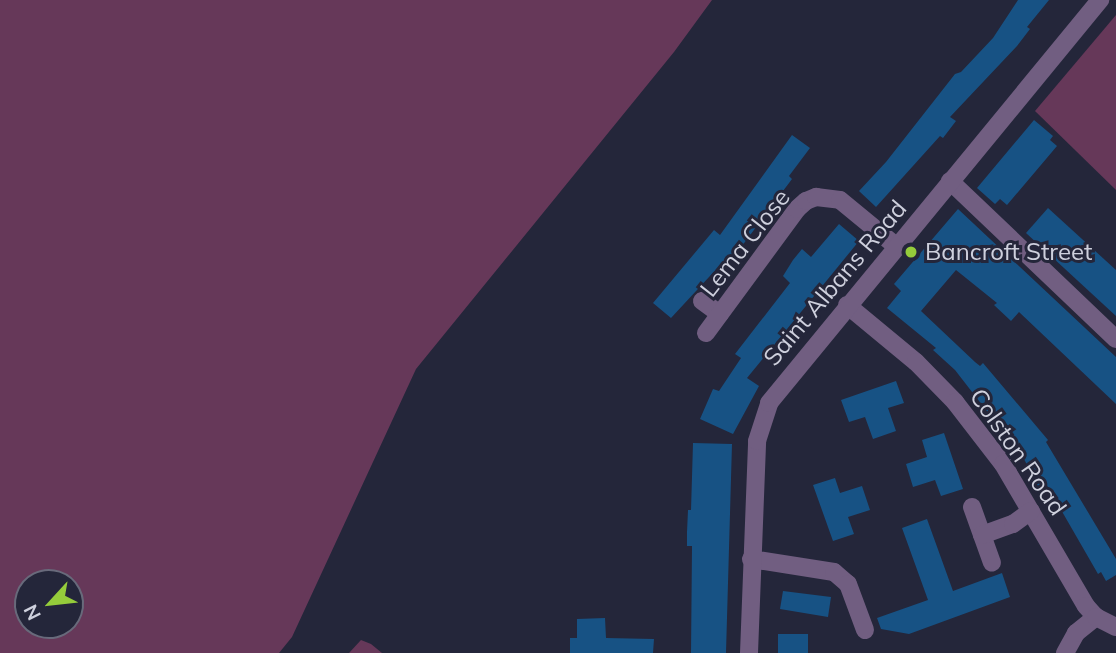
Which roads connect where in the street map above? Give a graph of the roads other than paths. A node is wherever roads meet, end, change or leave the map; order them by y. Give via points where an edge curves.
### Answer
1 (1100, 0) edge
2 (950, 181) junction
3 (896, 246) junction
4 (702, 301) dead end
5 (847, 305) junction
6 (720, 314) junction
7 (706, 333) dead end
8 (1116, 339) edge
9 (972, 507) dead end
10 (1031, 511) junction
11 (982, 535) junction
12 (751, 559) junction
13 (992, 563) dead end
14 (1096, 617) junction
15 (1116, 628) edge
16 (864, 630) dead end
17 (749, 653) edge
18 (1065, 653) edge

1 - 2 street, Saint Albans Road
2 - 3 street, Saint Albans Road
2 - 8 street
3 - 5 street, Saint Albans Road
3 - 6 street, Lema Close via 840,200 816,197 797,209
4 - 6 street
5 - 10 street, Colston Road via 916,362 955,402 1003,464
5 - 12 street, Saint Albans Road via 782,384 761,421
6 - 7 street, Lema Close
9 - 11 street
10 - 11 street via 1013,524
10 - 14 street, Colston Road
11 - 13 street
12 - 16 street via 834,572 848,584
12 - 17 street, Saint Albans Road
14 - 15 street
14 - 18 street via 1076,633

